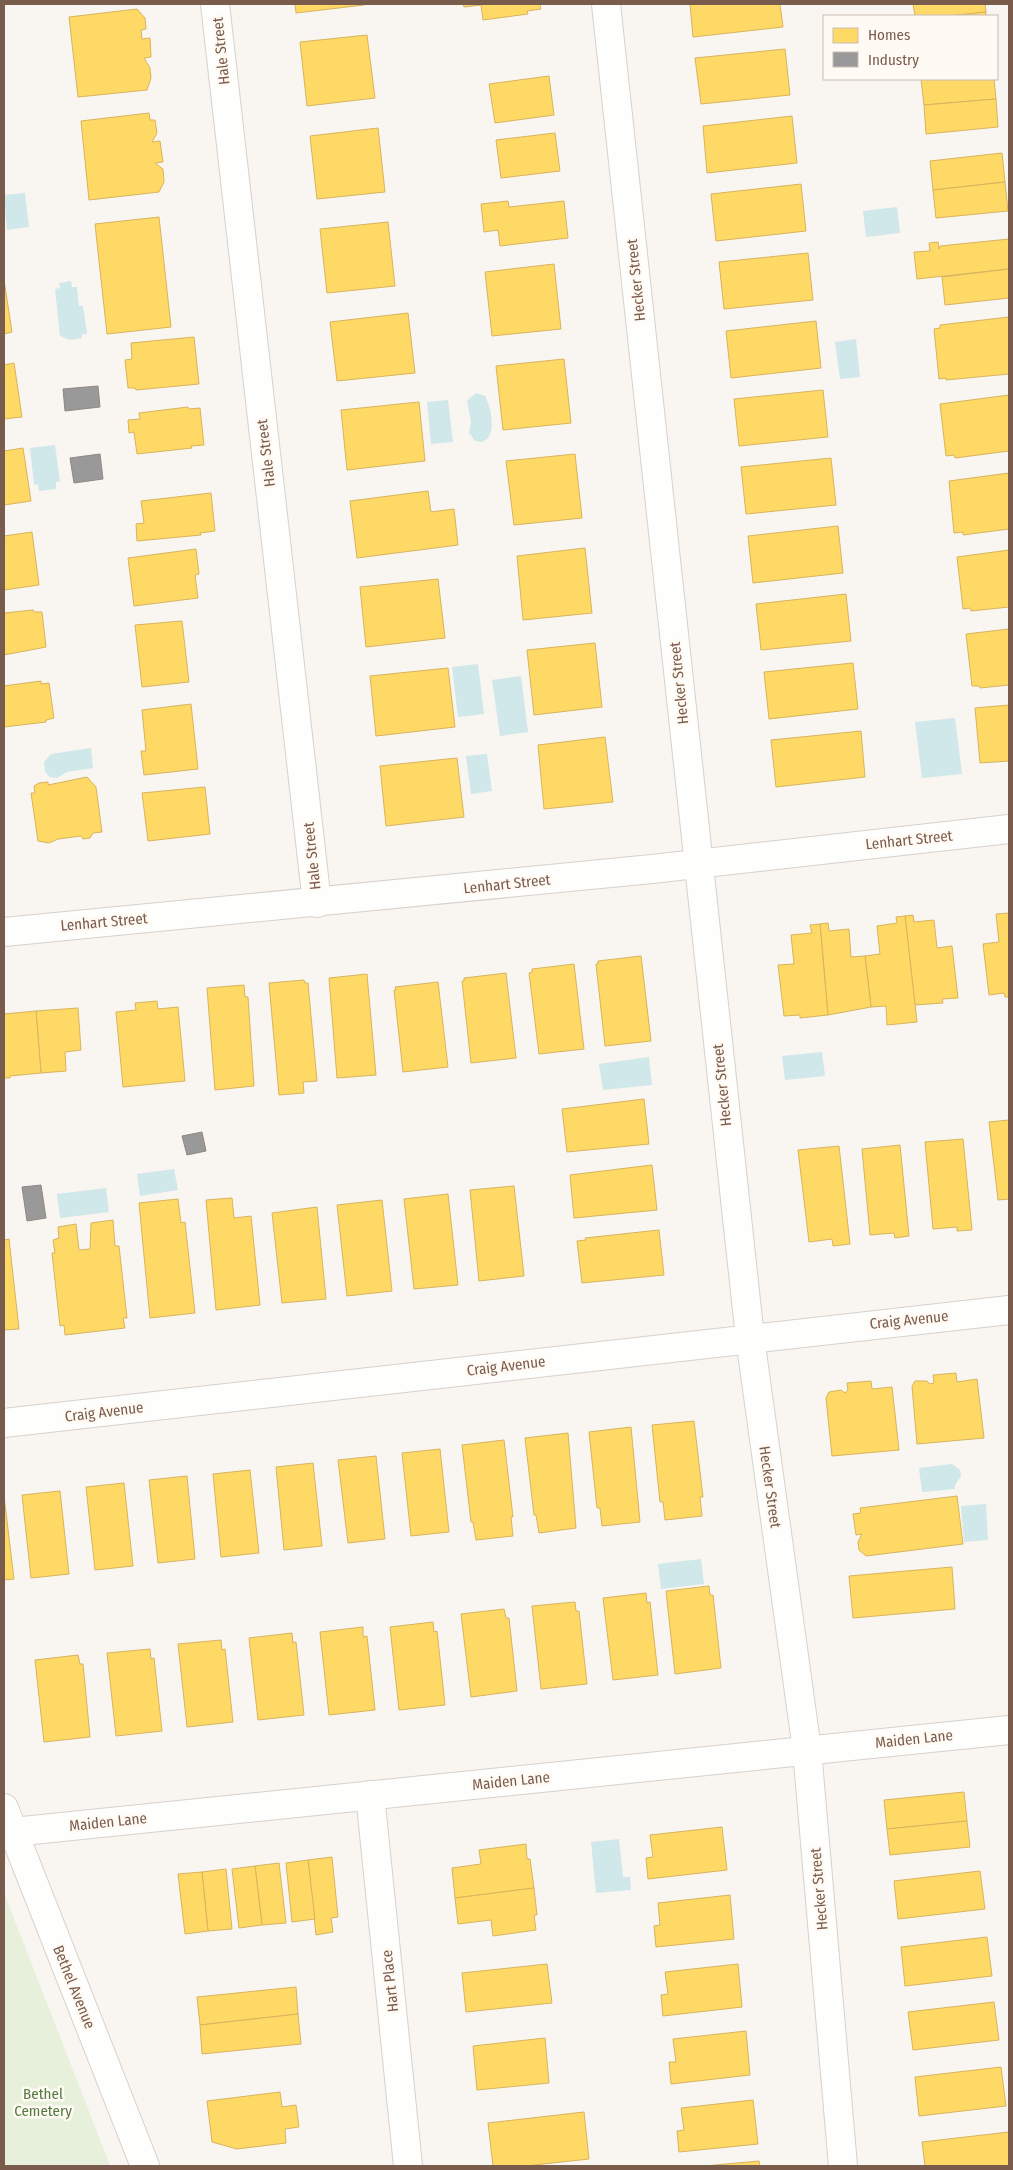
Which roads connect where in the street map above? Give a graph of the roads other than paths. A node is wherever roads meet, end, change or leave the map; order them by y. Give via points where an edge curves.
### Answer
1 (215, 4) edge
2 (606, 4) edge
3 (1009, 829) edge
4 (698, 864) junction
5 (317, 903) junction
6 (4, 932) edge
7 (1009, 1310) edge
8 (750, 1338) junction
9 (4, 1423) edge
10 (1009, 1730) edge
11 (807, 1750) junction
12 (370, 1795) junction
13 (8, 1820) edge
14 (145, 2166) edge
15 (408, 2166) edge
16 (843, 2166) edge

1 - 5 street, Hale Street
2 - 4 street, Hecker Street
3 - 4 street, Lenhart Street
4 - 5 street, Lenhart Street
4 - 8 street, Hecker Street
5 - 6 street, Lenhart Street
7 - 8 street, Craig Avenue
8 - 9 street, Craig Avenue
8 - 11 street, Hecker Street
10 - 11 street, Maiden Lane
11 - 12 street, Maiden Lane
11 - 16 street, Hecker Street
12 - 13 street, Maiden Lane
12 - 15 street, Hart Place
13 - 14 street, Bethel Avenue

